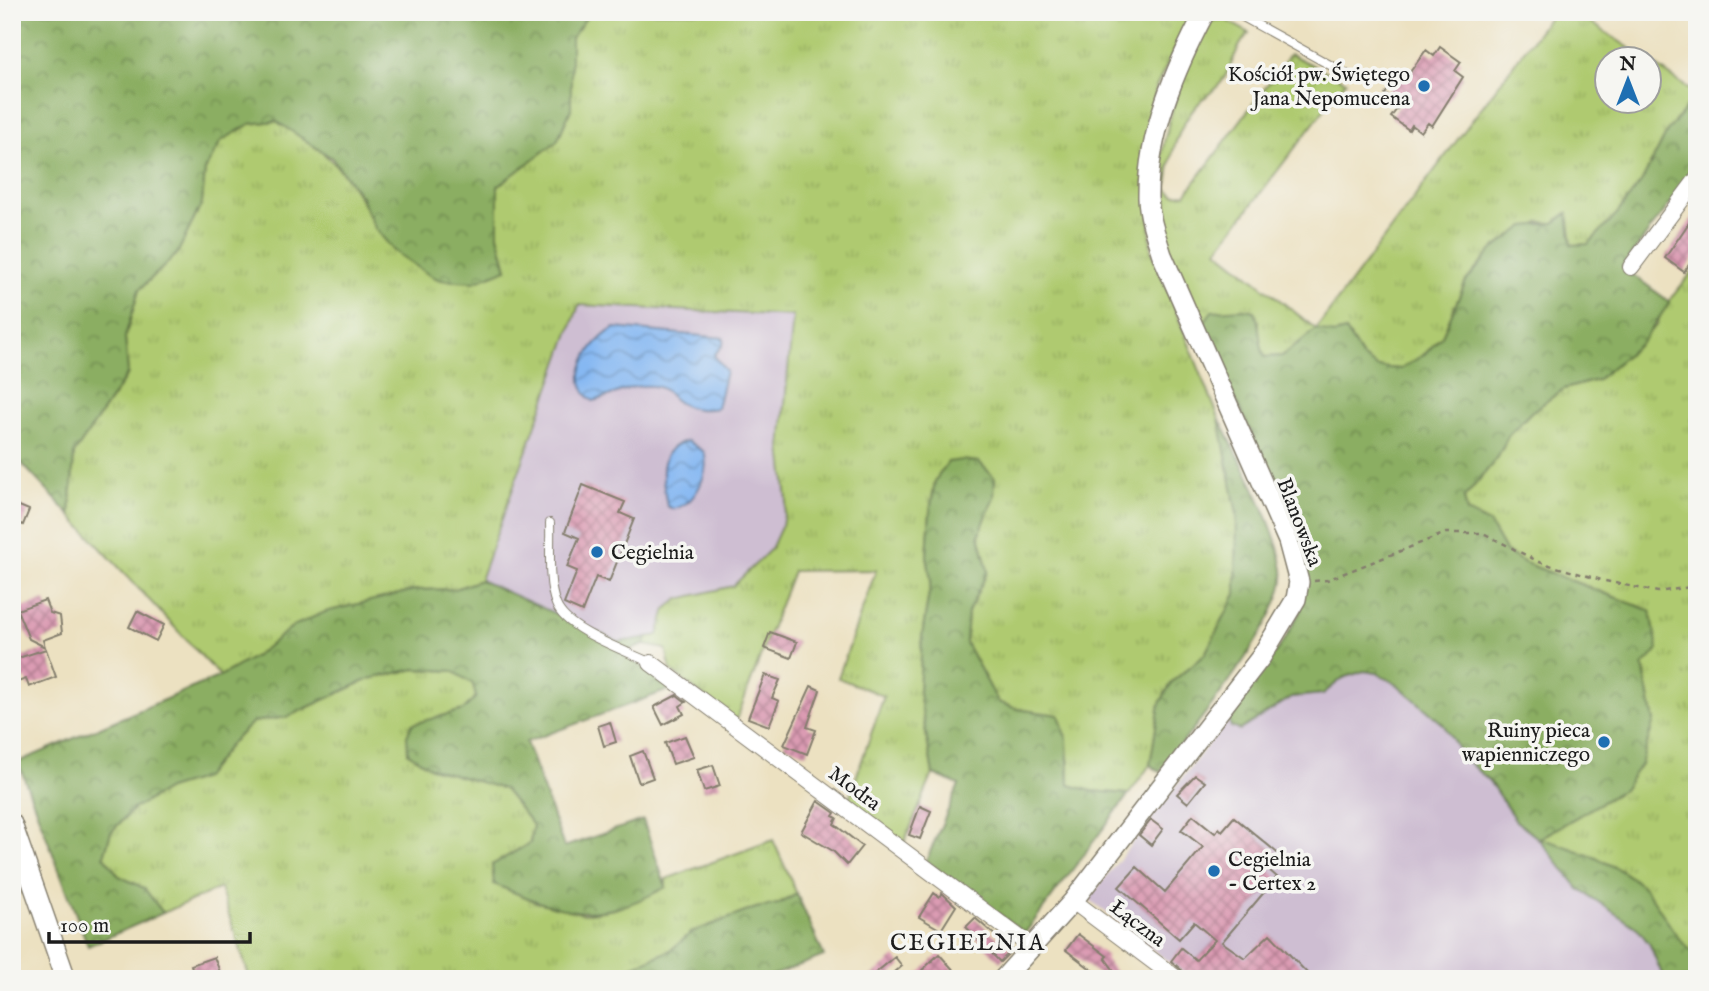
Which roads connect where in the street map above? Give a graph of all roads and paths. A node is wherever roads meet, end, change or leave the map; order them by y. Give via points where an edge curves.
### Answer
1 (1205, 12) edge
2 (1234, 12) edge
3 (1350, 76) dead end
4 (1697, 179) edge
5 (1631, 267) dead end
6 (550, 523) dead end
7 (1299, 582) junction
8 (1697, 586) edge
9 (651, 663) joint
10 (12, 824) edge
11 (1073, 901) junction
12 (1033, 948) junction
13 (66, 979) edge
14 (1003, 979) edge
15 (1177, 979) edge

1 - 7 street, Blanowska via 1169,94 1155,142 1150,217 1162,255 1288,541
2 - 3 lane
4 - 5 street
6 - 9 lane via 553,588 559,612 581,629
7 - 8 path via 1328,580 1446,533 1483,533 1539,562 1605,581 1658,592
7 - 11 street, Blanowska via 1287,617 1261,657
9 - 12 street, Modra
10 - 13 street
11 - 12 street, Blanowska
11 - 15 street, Łączna
12 - 14 street, Blanowska

